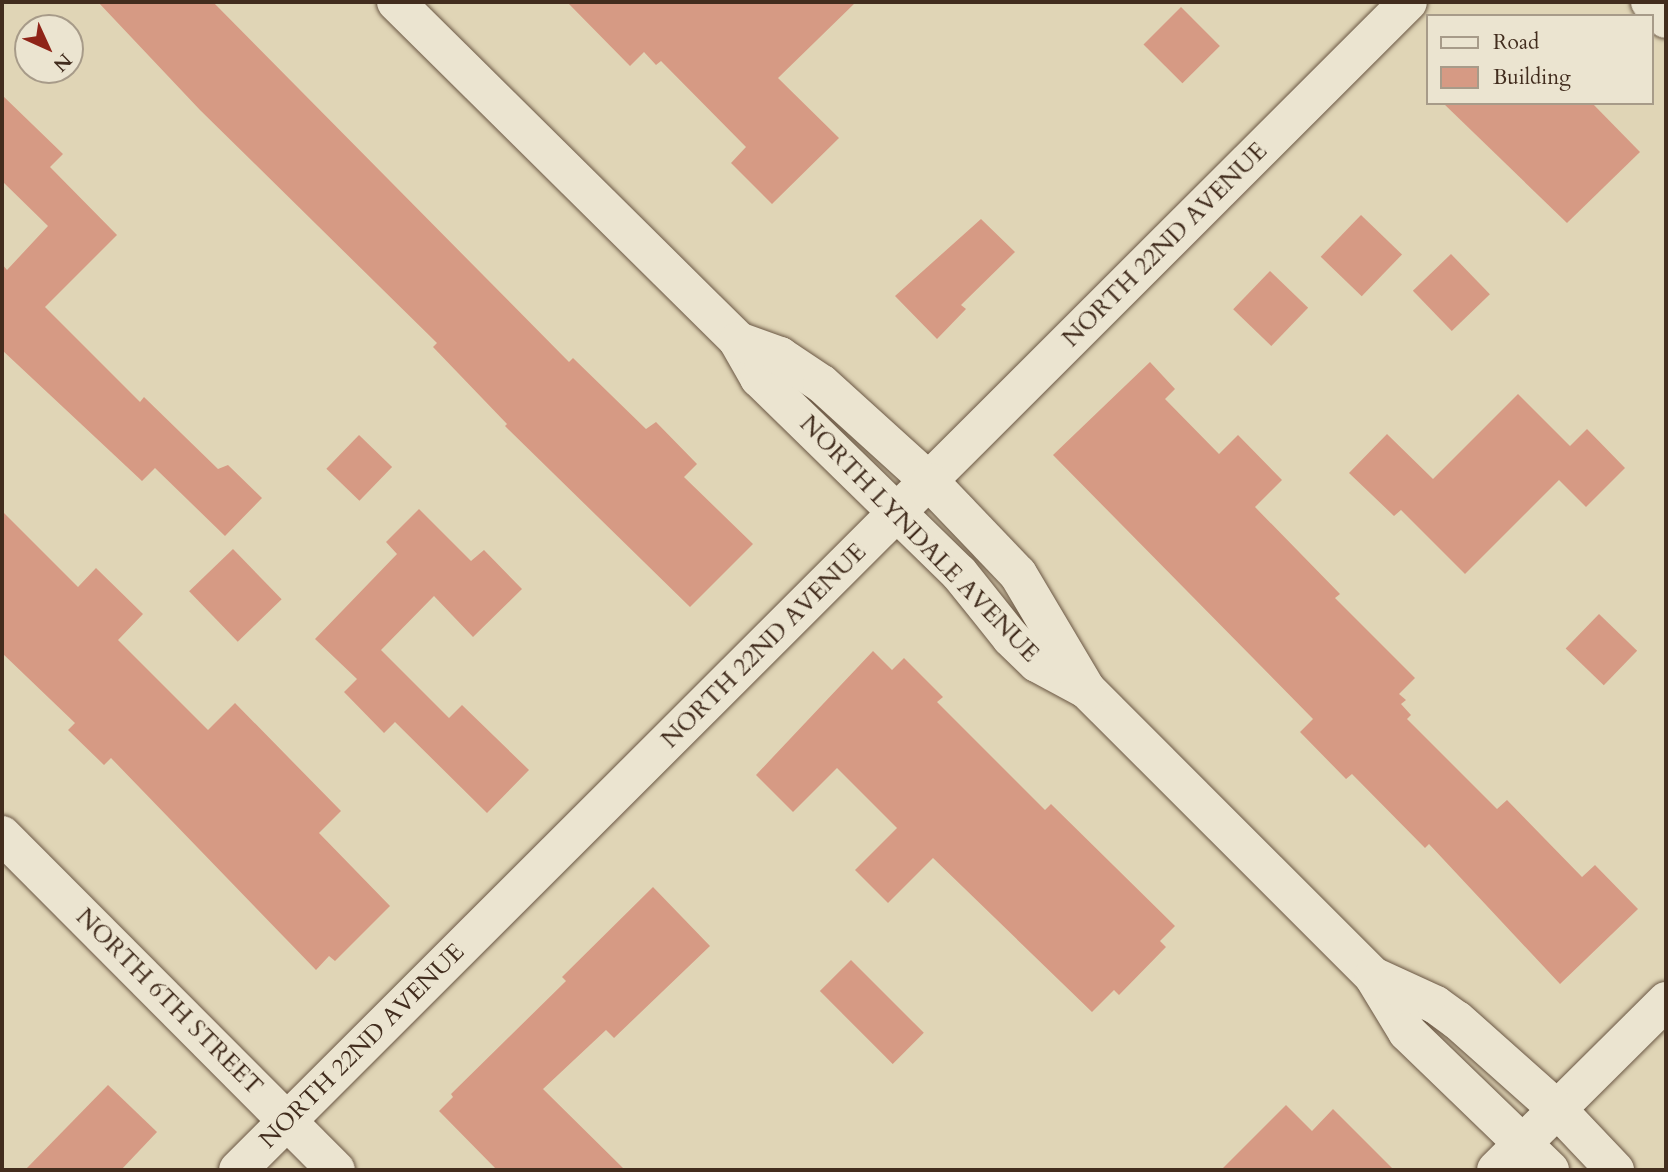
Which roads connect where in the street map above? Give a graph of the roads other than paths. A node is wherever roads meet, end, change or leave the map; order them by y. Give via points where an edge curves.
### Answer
1 (396, 2) edge
2 (1408, 2) edge
3 (1650, 2) edge
4 (1666, 19) edge
5 (738, 341) junction
6 (930, 482) junction
7 (898, 514) junction
8 (1087, 690) junction
9 (2, 835) edge
10 (1373, 976) junction
11 (1666, 1001) edge
12 (1558, 1110) junction
13 (288, 1121) junction
14 (1537, 1157) edge
15 (238, 1170) edge
16 (336, 1170) edge
17 (1496, 1170) edge
18 (1615, 1170) edge

1 - 5 street, NORTH LYNDALE AVENUE
2 - 6 street, NORTH 22ND AVENUE
3 - 4 street
5 - 6 street, NORTH LYNDALE AVENUE via 780,356 822,384
5 - 7 street, NORTH LYNDALE AVENUE via 759,378
6 - 7 street, NORTH 22ND AVENUE
6 - 8 street, NORTH LYNDALE AVENUE via 1018,574
7 - 8 street, NORTH LYNDALE AVENUE via 959,573 1037,663
7 - 13 street, NORTH 22ND AVENUE
8 - 10 street, NORTH LYNDALE AVENUE
9 - 13 street, NORTH 6TH STREET
10 - 12 street, NORTH LYNDALE AVENUE via 1436,1005
10 - 14 street, NORTH LYNDALE AVENUE via 1407,1031
11 - 12 street
12 - 14 street
12 - 18 street, NORTH LYNDALE AVENUE
13 - 15 street, NORTH 22ND AVENUE
13 - 16 street, NORTH 6TH STREET
14 - 17 street

